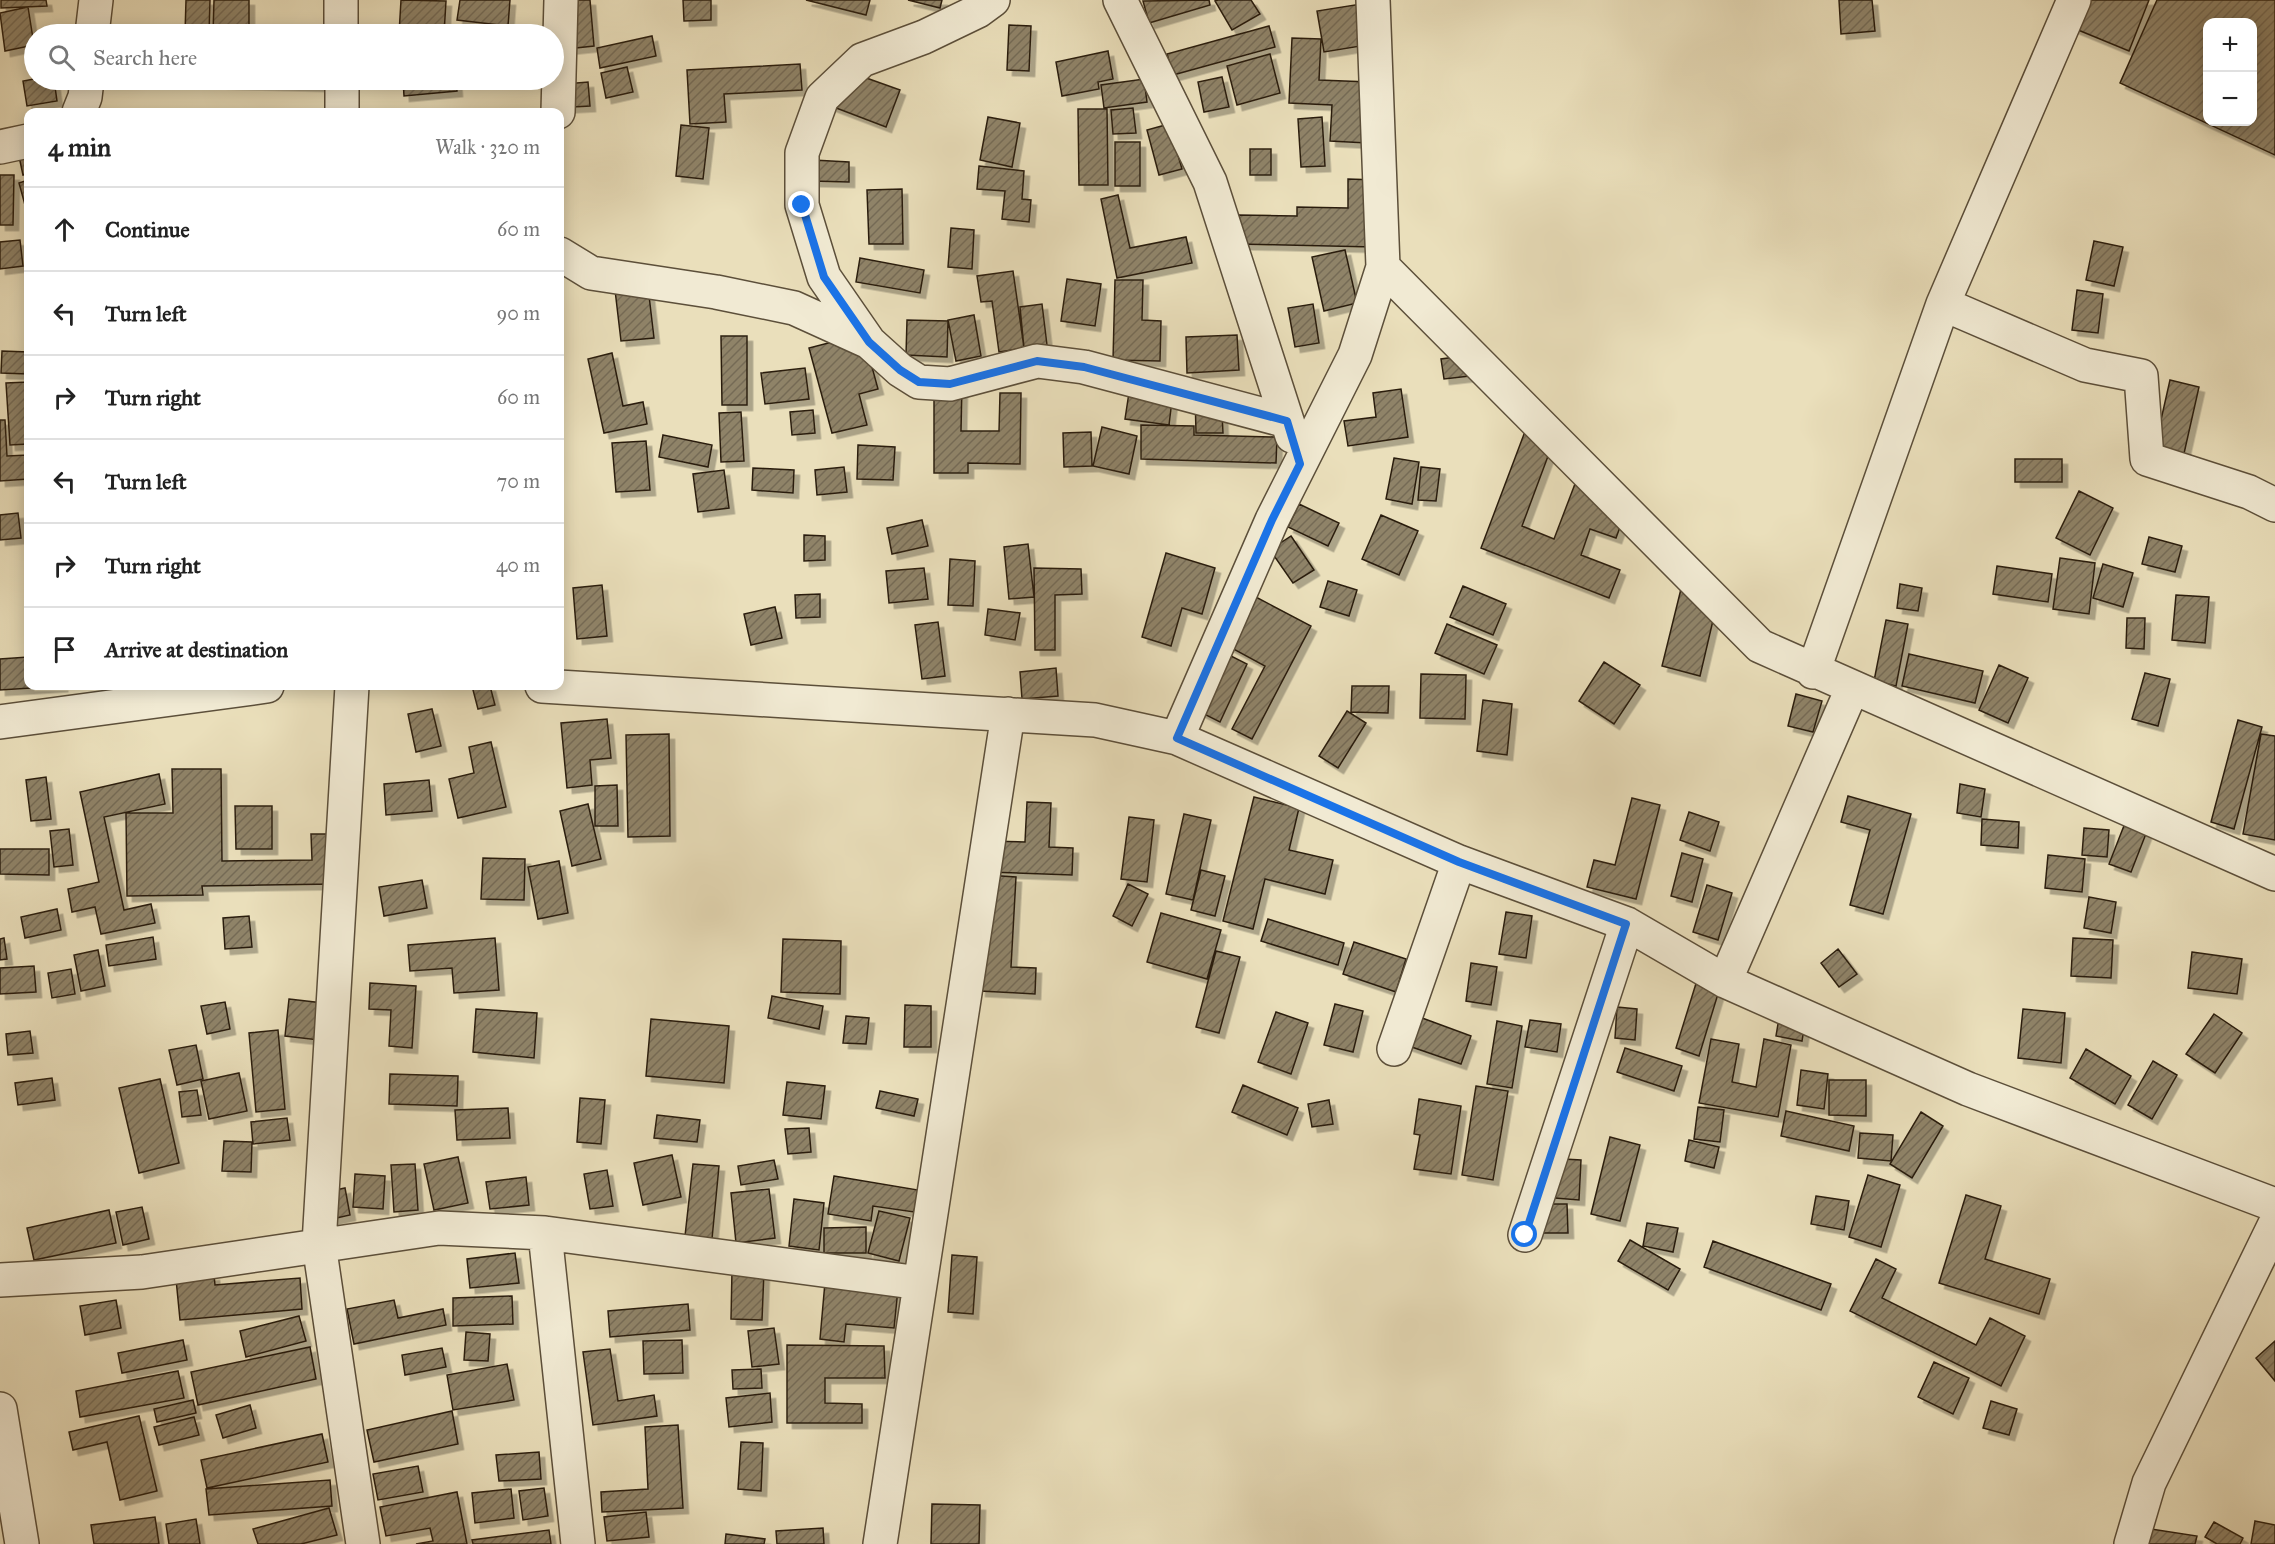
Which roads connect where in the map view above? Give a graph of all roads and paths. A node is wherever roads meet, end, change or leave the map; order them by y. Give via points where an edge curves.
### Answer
1 (96, 0) edge
2 (341, 0) edge
3 (561, 0) edge
4 (993, 0) edge
5 (1120, 0) edge
6 (1373, 0) edge
7 (2074, 0) edge
8 (93, 24) edge
9 (341, 24) edge
10 (560, 24) edge
11 (86, 90) edge
12 (342, 90) edge
13 (559, 90) edge
14 (81, 108) edge
15 (342, 108) edge
16 (558, 108) edge
17 (24, 142) edge
18 (0, 147) edge
19 (564, 256) edge
20 (1383, 267) junction
21 (1943, 303) junction
22 (869, 342) junction
23 (1287, 421) junction
24 (1300, 464) junction
25 (2275, 505) edge
26 (1813, 672) junction
27 (564, 687) edge
28 (1852, 689) junction
29 (237, 690) edge
30 (352, 690) edge
31 (1008, 714) junction
32 (0, 722) edge
33 (1177, 738) junction
34 (1459, 862) junction
35 (2275, 874) edge
36 (1626, 924) junction
37 (1725, 981) junction
38 (1394, 1049) dead end
39 (2275, 1205) edge
40 (2275, 1224) edge
41 (545, 1233) junction
42 (1525, 1235) dead end
43 (319, 1244) junction
44 (0, 1280) edge
45 (920, 1283) junction
46 (0, 1409) edge
47 (22, 1544) edge
48 (363, 1544) edge
49 (578, 1544) edge
50 (880, 1544) edge
51 (2131, 1544) edge

1 - 8 street
2 - 9 street
3 - 10 street
4 - 22 street via 924,37 862,60 822,98 802,153 802,205 824,277
5 - 23 street via 1210,182
6 - 20 street
7 - 21 street
11 - 14 street
12 - 15 street
13 - 16 street
17 - 18 street
19 - 22 street via 591,273 794,308
20 - 24 street via 1355,355
20 - 26 street via 1760,646
21 - 25 street via 2085,365 2141,376 2147,459 2248,492
21 - 26 street
22 - 23 street via 919,382 950,384 1037,361 1084,367
23 - 24 street
24 - 33 street
26 - 28 street
27 - 31 street
28 - 35 street
28 - 37 street
29 - 32 street
30 - 43 street
31 - 33 street via 1095,720
31 - 45 street
33 - 34 street
34 - 36 street
34 - 38 street
36 - 37 street
36 - 42 street
37 - 39 street via 1968,1089
40 - 51 street via 2149,1483
41 - 43 street via 439,1228
41 - 45 street
41 - 49 street
43 - 44 street via 142,1272
43 - 48 street
45 - 50 street
46 - 47 street

